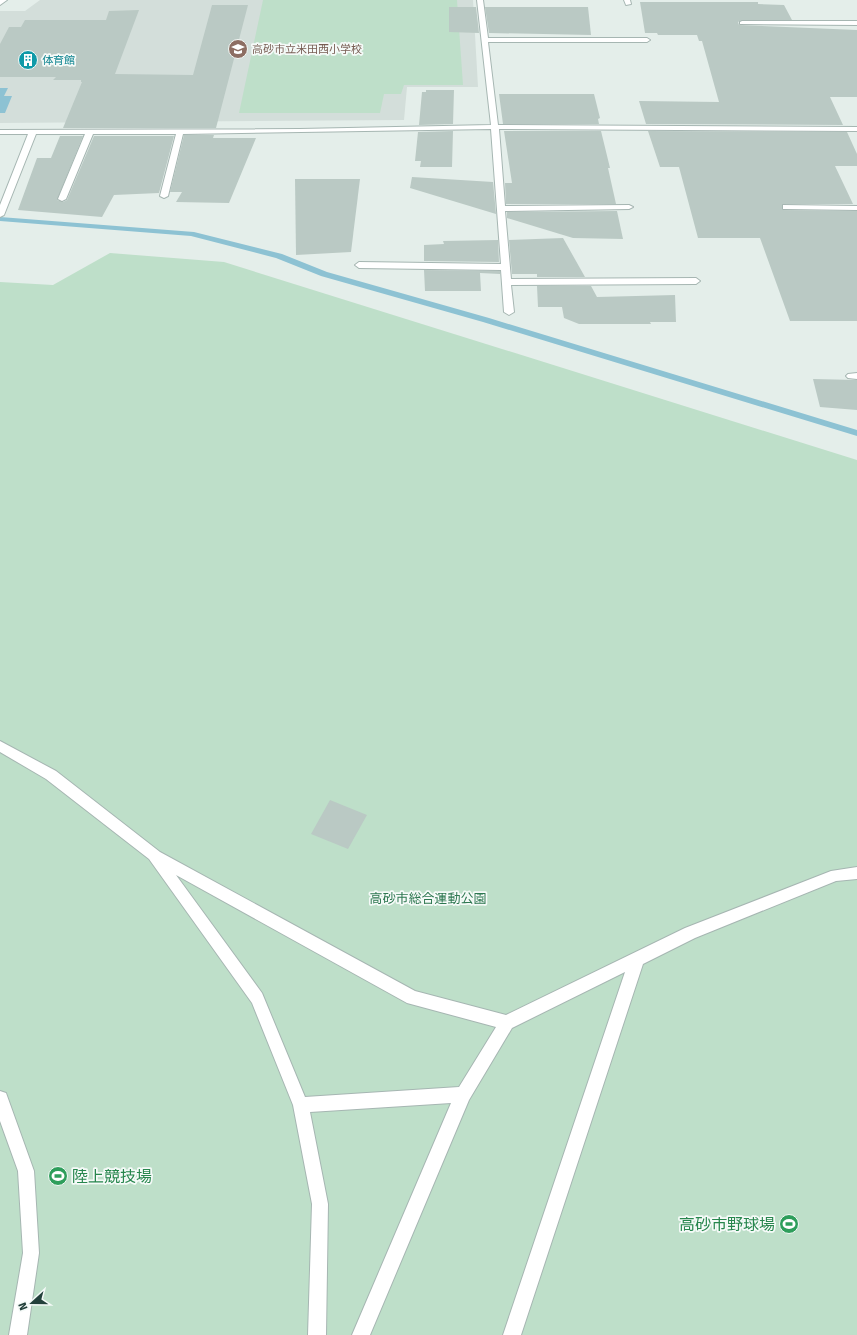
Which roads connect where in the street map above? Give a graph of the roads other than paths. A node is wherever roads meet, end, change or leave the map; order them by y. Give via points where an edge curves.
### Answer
1 (4, 0) edge
2 (480, 0) edge
3 (0, 3) edge
4 (742, 23) dead end
5 (857, 23) edge
6 (484, 40) junction
7 (647, 40) dead end
8 (495, 127) junction
9 (857, 129) edge
10 (33, 131) junction
11 (90, 131) junction
12 (180, 131) junction
13 (0, 132) edge
14 (164, 196) dead end
15 (62, 199) dead end
16 (629, 207) dead end
17 (786, 207) dead end
18 (832, 207) junction
19 (857, 208) edge
20 (501, 209) junction
21 (2, 213) edge
22 (836, 218) dead end
23 (359, 265) dead end
24 (506, 267) junction
25 (506, 282) junction
26 (696, 282) dead end
27 (509, 312) dead end
28 (0, 746) edge
29 (154, 855) junction
30 (857, 873) edge
31 (637, 959) junction
32 (506, 1023) junction
33 (463, 1094) junction
34 (0, 1099) edge
35 (301, 1105) junction
36 (18, 1335) edge
37 (318, 1335) edge
38 (361, 1335) edge
39 (512, 1335) edge

1 - 3 street
2 - 6 street
4 - 5 street
6 - 7 street via 610,37
6 - 8 street
8 - 9 street
8 - 12 street
8 - 20 street
10 - 11 street
10 - 13 street
10 - 21 street
11 - 12 street
11 - 15 street
12 - 14 street
16 - 20 street
17 - 18 street
18 - 19 street
18 - 22 street
20 - 24 street
23 - 24 street
24 - 25 street
25 - 26 street
25 - 27 street
28 - 29 street via 51,775
29 - 32 street via 412,998
29 - 35 street via 257,998
30 - 31 street via 836,875 690,933
31 - 32 street
31 - 39 street
32 - 33 street
33 - 35 street
33 - 38 street
34 - 36 street via 26,1171 31,1253
35 - 37 street via 320,1204

